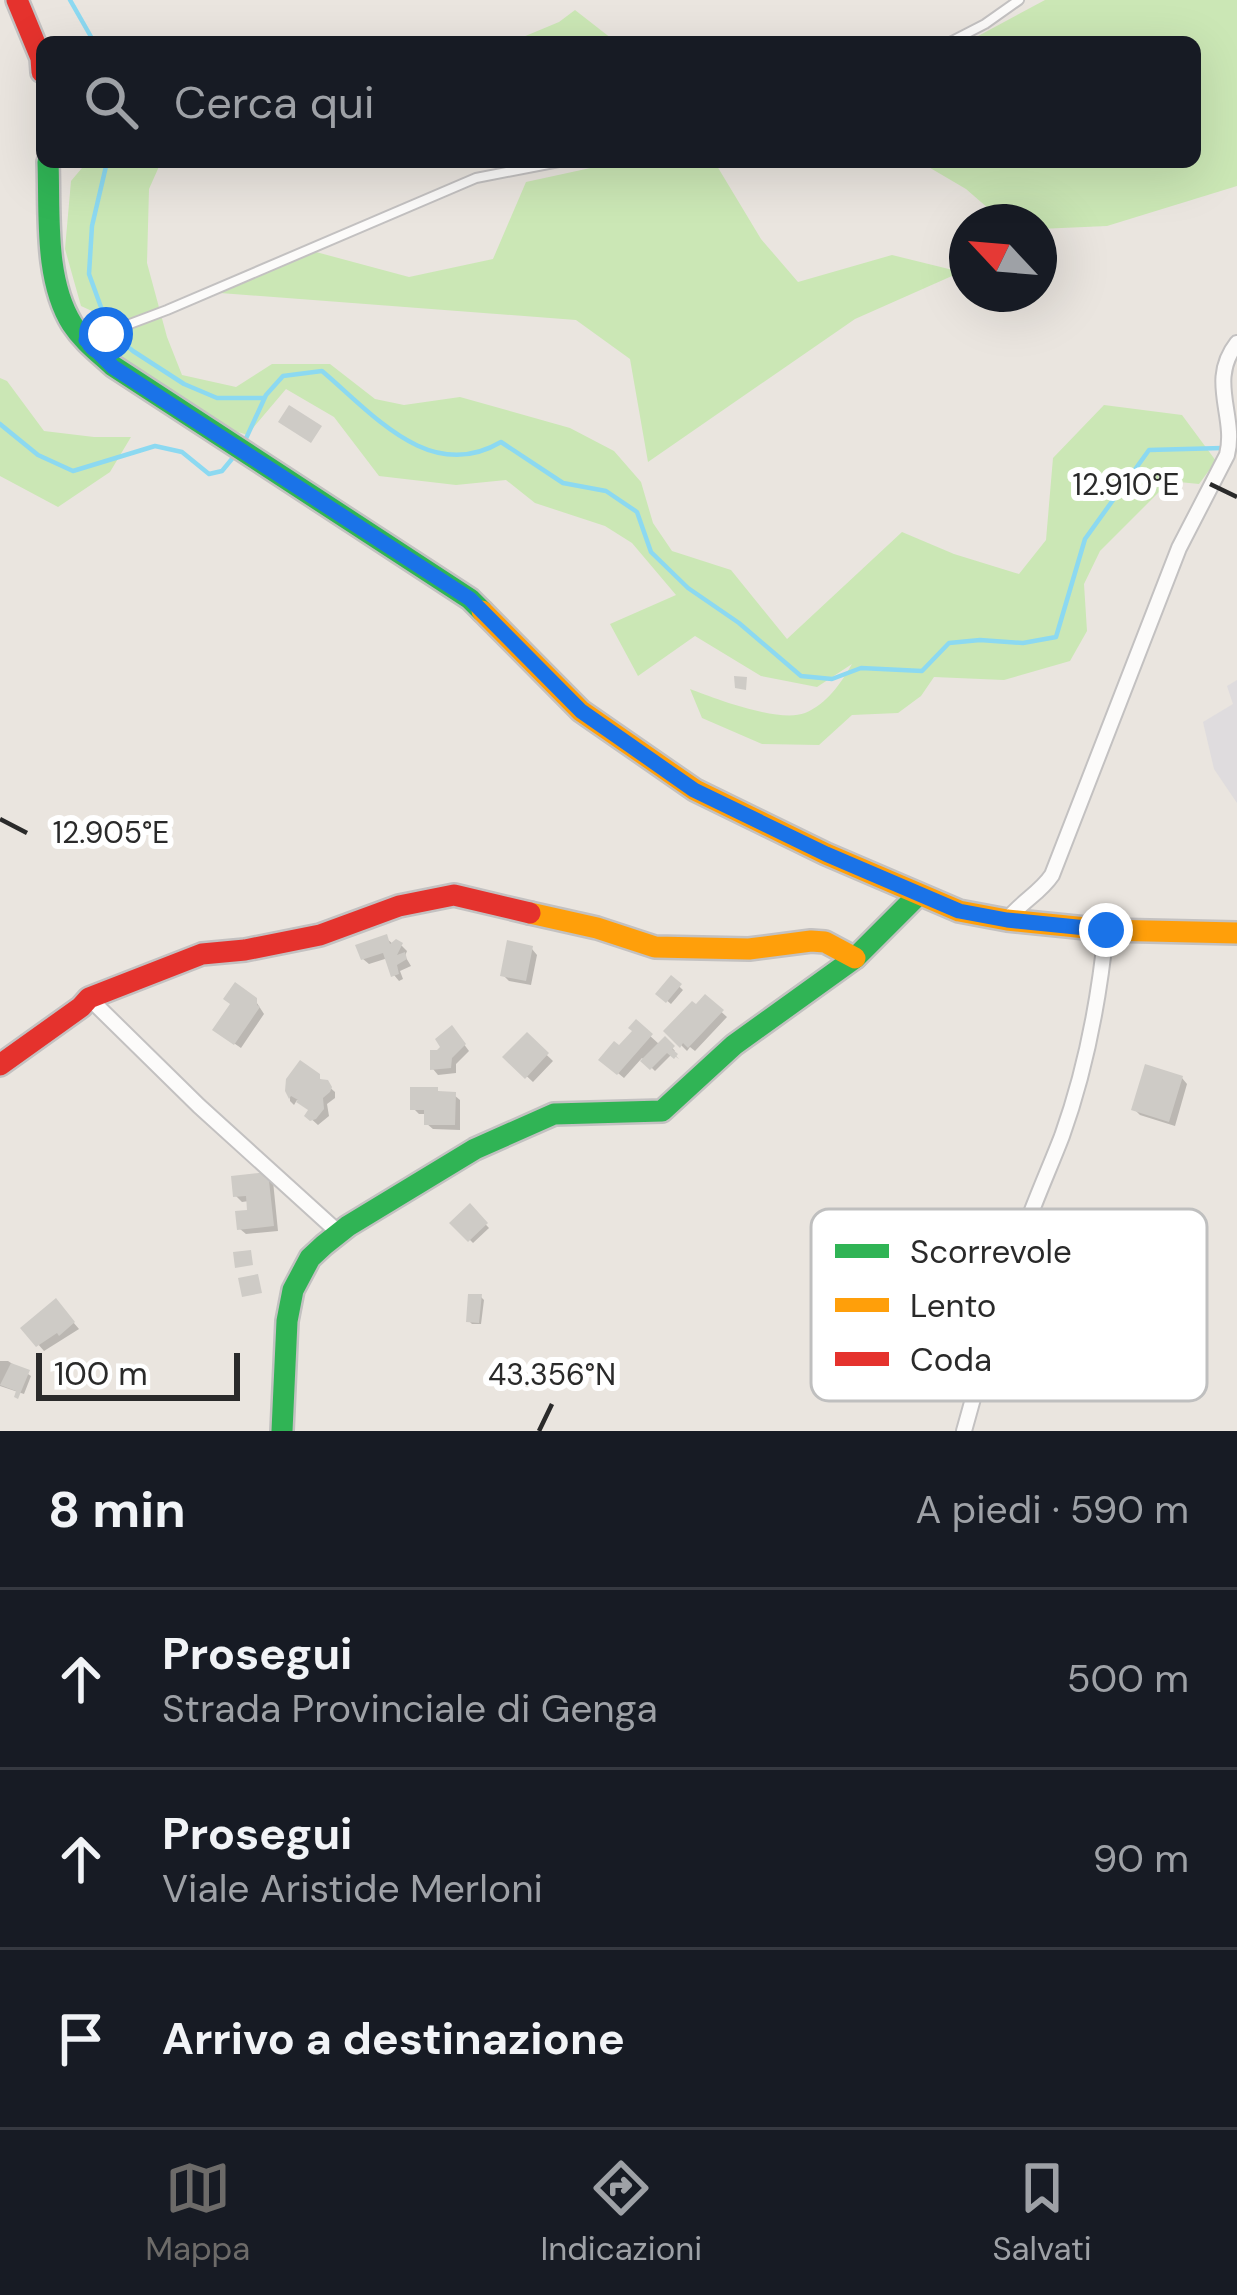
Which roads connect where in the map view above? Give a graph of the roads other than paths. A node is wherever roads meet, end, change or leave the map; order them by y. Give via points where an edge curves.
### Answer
1 (16, 0) edge
2 (1019, 0) edge
3 (962, 36) edge
4 (36, 46) edge
5 (48, 168) edge
6 (528, 168) edge
7 (96, 337) junction
8 (1237, 343) edge
9 (918, 896) junction
10 (1007, 920) junction
11 (1106, 930) junction
12 (1237, 933) edge
13 (856, 958) junction
14 (89, 998) junction
15 (0, 1065) edge
16 (1035, 1209) edge
17 (339, 1233) junction
18 (972, 1401) edge
19 (282, 1431) edge
20 (964, 1431) edge

1 - 4 street
2 - 3 lane
5 - 7 street via 56,274 68,318
6 - 7 lane via 476,178
7 - 9 street via 113,367 470,599 581,711 694,790
8 - 10 street via 1223,380 1229,447 1179,548 1052,875
9 - 10 street
9 - 13 street
10 - 11 street
11 - 12 street
11 - 16 street via 1080,1076
13 - 14 street via 811,941 655,947 454,896 320,935 202,955
13 - 17 street via 734,1045 662,1111 554,1114 475,1149
14 - 15 street
14 - 17 street
17 - 19 street via 310,1258 293,1290
18 - 20 street

